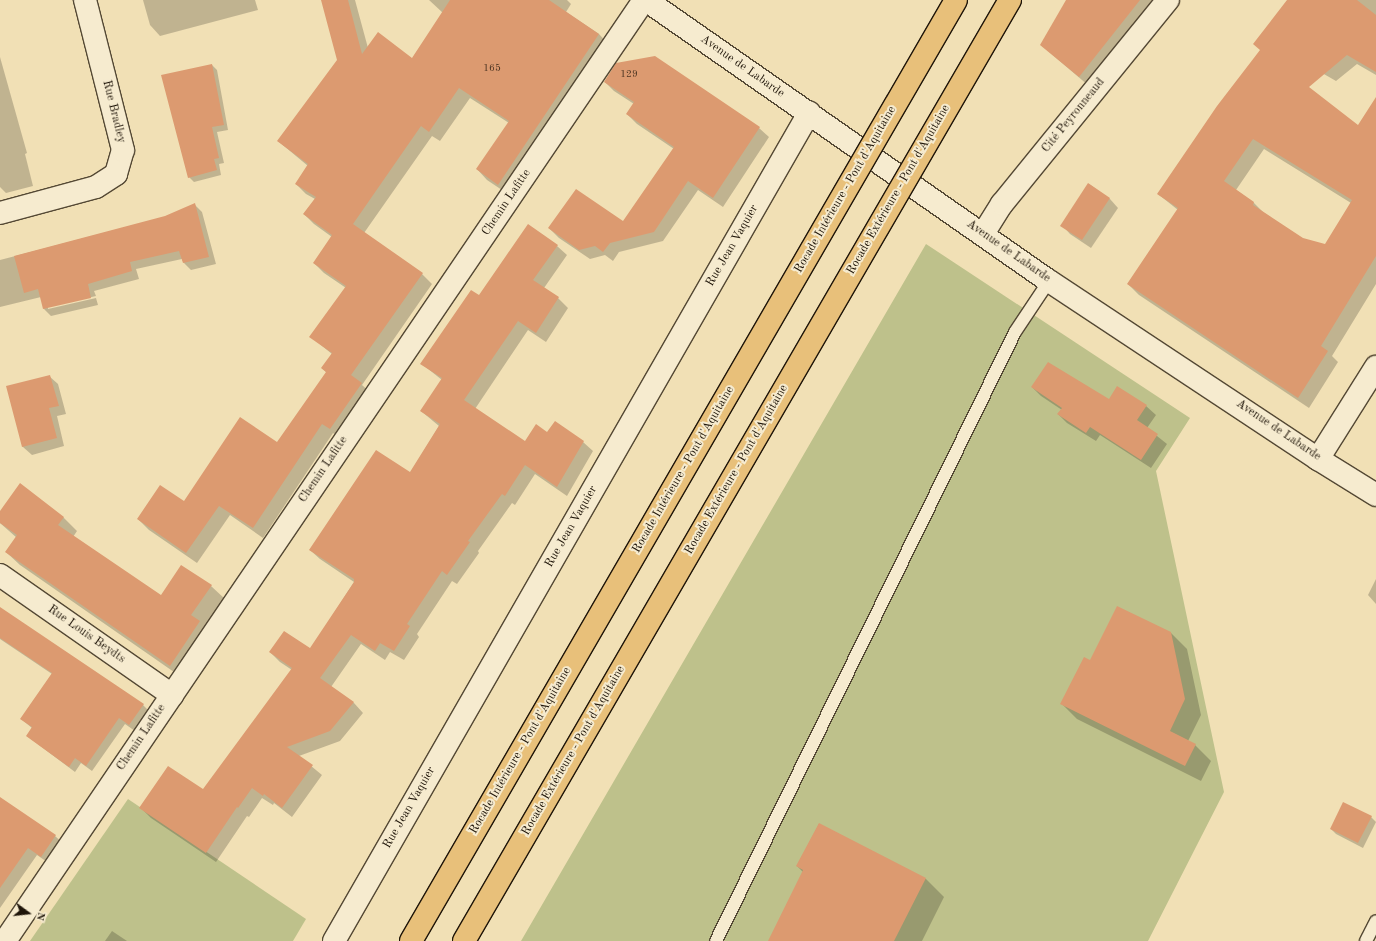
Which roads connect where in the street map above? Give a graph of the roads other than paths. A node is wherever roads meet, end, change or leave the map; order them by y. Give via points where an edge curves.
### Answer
1 (85, 0) edge
2 (645, 0) edge
3 (956, 0) edge
4 (1010, 0) edge
5 (1168, 0) edge
6 (809, 113) junction
7 (0, 213) edge
8 (983, 234) junction
9 (1050, 281) junction
10 (1376, 366) edge
11 (1318, 459) junction
12 (1376, 495) edge
13 (0, 575) edge
14 (172, 695) junction
15 (1376, 921) edge
16 (4, 941) edge
17 (334, 941) edge
18 (411, 941) edge
19 (464, 941) edge
20 (716, 941) edge
21 (1366, 941) edge

1 - 7 street, Rue Bradley via 122,150 116,174 96,187
2 - 6 street, Avenue de Labarde
2 - 14 street, Chemin Lafitte
3 - 18 highway, Rocade Intérieure - Pont d'Aquitaine, bridge
4 - 19 highway, Rocade Extérieure - Pont d'Aquitaine, bridge
5 - 8 street, Cité Peyronneaud via 1002,204
6 - 8 street, Avenue de Labarde
6 - 17 street, Rue Jean Vaquier
8 - 9 street, Avenue de Labarde
9 - 11 street, Avenue de Labarde
9 - 20 lane via 1015,332
10 - 11 street
11 - 12 street, Avenue de Labarde
13 - 14 street, Rue Louis Beydts
14 - 16 street, Chemin Lafitte
15 - 21 lane

